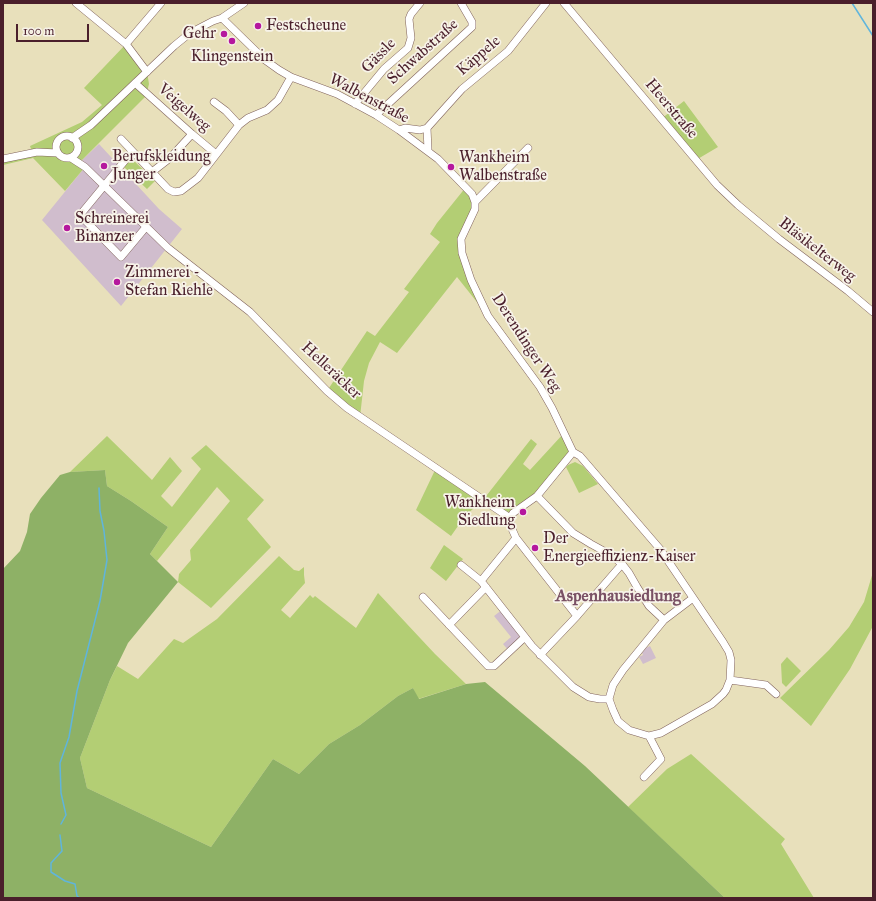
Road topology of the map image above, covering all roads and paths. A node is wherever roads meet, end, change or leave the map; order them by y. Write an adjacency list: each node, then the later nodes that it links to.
1 (76, 3): 9 (street)
2 (161, 3): 9 (street)
3 (244, 3): 8 (street)
4 (420, 3): 14 (street, Gässle)
5 (461, 3): 15 (street, Schwabstraße)
6 (546, 3): 18 (street, Käppele)
7 (564, 3): 38 (street, Heerstraße)
8 (222, 18): 10 (street); 11 (street, Walbenstraße)
9 (126, 44): 10 (street)
10 (147, 72): 12 (street)
11 (290, 77): 14 (street, Walbenstraße); 17 (street)
12 (135, 84): 16 (street); 20 (street, Veigelweg)
13 (214, 102): 17 (street)
14 (355, 104): 15 (street, Walbenstraße)
15 (376, 115): 19 (street, Walbenstraße)
16 (91, 125): 21 (street); 24 (street)
17 (239, 125): 31 (street)
18 (426, 128): 19 (street); 26 (street)
19 (399, 130): 26 (street, Walbenstraße)
20 (192, 134): 31 (street, Veigelweg); 35 (street)
21 (72, 138): 23 (street); 24 (street)
22 (121, 139): 29 (street)
23 (57, 144): 27 (street); 30 (street)
24 (78, 144): 28 (street)
25 (528, 148): 37 (street)
26 (428, 150): 37 (street, Walbenstraße)
27 (36, 152): 30 (street); 33 (street)
28 (77, 152): 32 (street); 34 (street, Helleräcker)
29 (132, 152): 35 (street); 36 (street)
30 (58, 153): 32 (street)
31 (216, 154): 35 (street)
32 (71, 158): 34 (street, Helleräcker)
33 (3, 159)
34 (85, 166): 36 (street, Helleräcker)
35 (152, 172)
36 (105, 185): 39 (street, Helleräcker); 39 (street)
37 (475, 202): 41 (street, Derendinger Weg)
38 (763, 226): 40 (street, Bläsikelterweg)
39 (146, 227): 43 (street, Helleräcker)
40 (873, 312)
41 (573, 452): 42 (street); 50 (street)
42 (537, 496): 43 (street); 45 (street)
43 (510, 518): 44 (street)
44 (516, 538): 47 (street); 51 (street)
45 (622, 564): 51 (street); 52 (street)
46 (461, 565): 47 (street)
47 (481, 581): 48 (street)
48 (486, 587): 53 (street); 54 (street)
49 (423, 597): 53 (street)
50 (693, 598): 52 (street); 56 (street)
51 (577, 616): 55 (street)
52 (664, 620): 58 (street)
53 (449, 625): 54 (street)
54 (525, 637): 55 (street)
55 (540, 654): 58 (street)
56 (730, 680): 57 (street); 59 (street)
57 (776, 694)
58 (609, 699): 59 (street)
59 (649, 736): 60 (street)
60 (644, 777)

